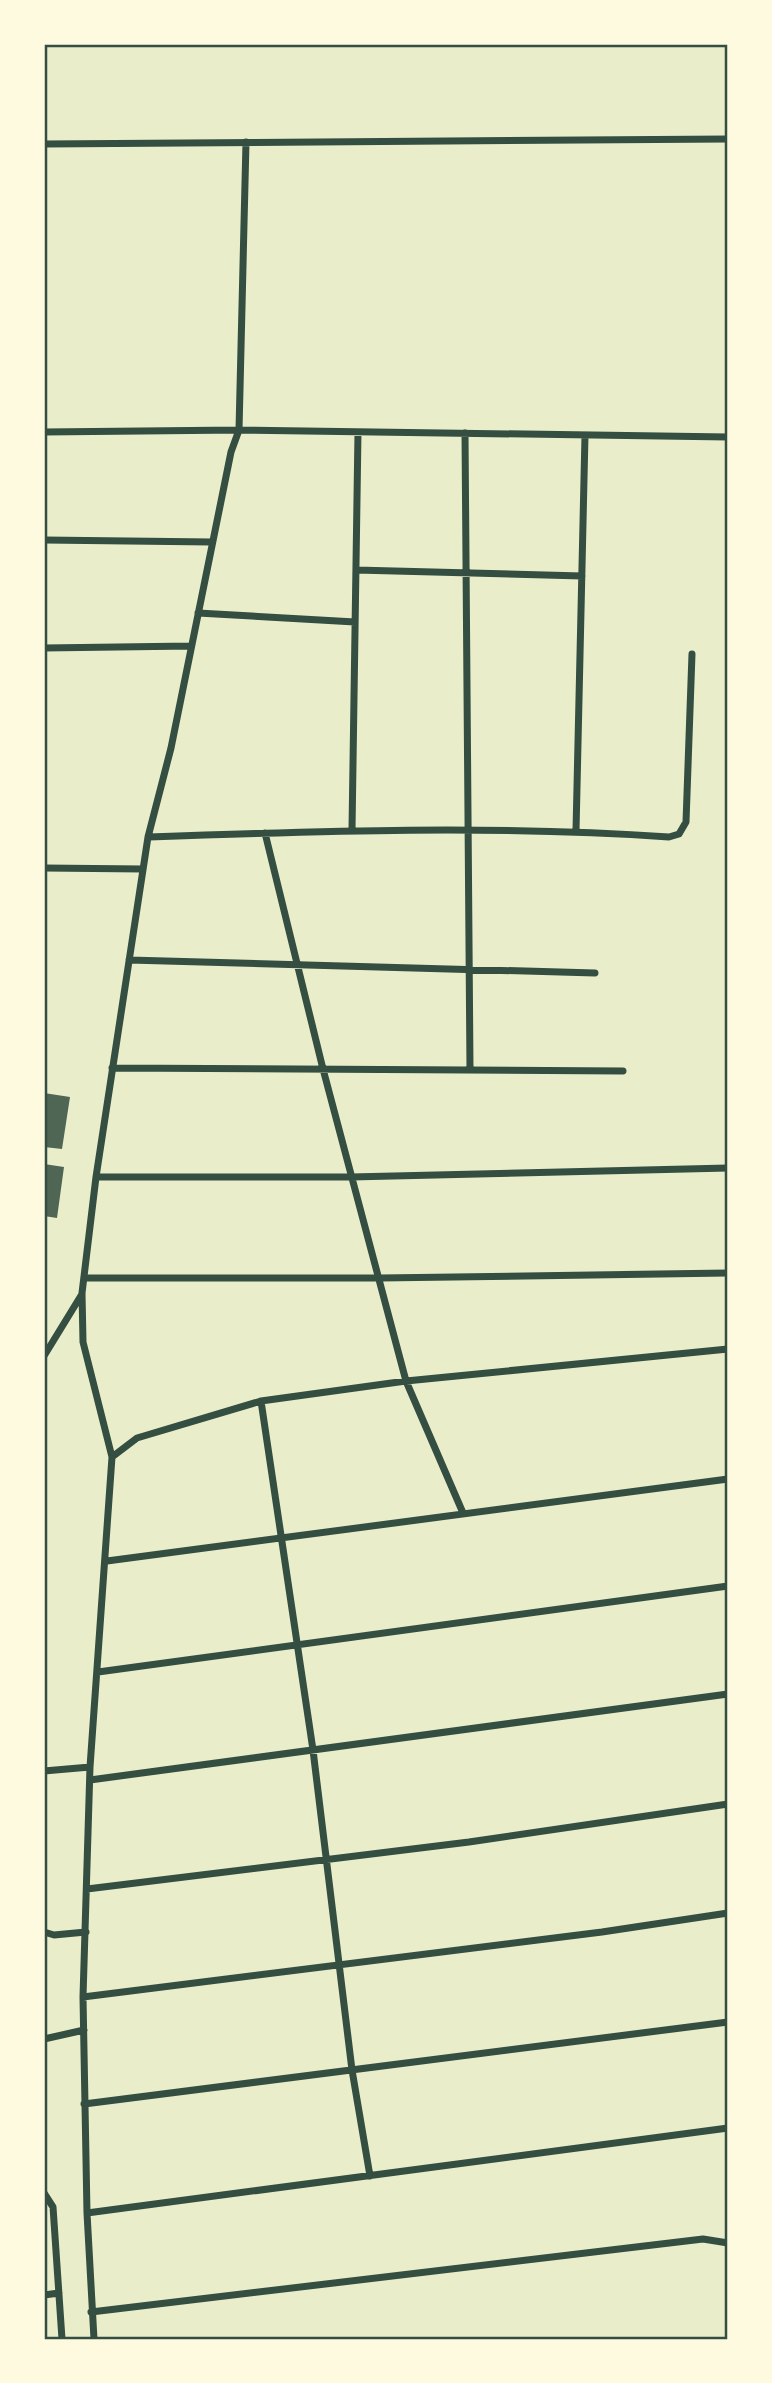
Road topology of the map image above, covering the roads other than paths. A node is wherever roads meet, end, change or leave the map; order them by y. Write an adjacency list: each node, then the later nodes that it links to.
1 (728, 139): 2 (street)
2 (246, 142): 3 (street); 4 (street)
3 (44, 145)
4 (239, 430): 5 (street); 6 (street); 11 (street)
5 (44, 432)
6 (358, 432): 7 (street); 12 (street)
7 (465, 433): 8 (street); 13 (street)
8 (585, 435): 9 (street); 14 (street)
9 (728, 437)
10 (44, 540): 11 (street)
11 (212, 542): 15 (street)
12 (356, 570): 13 (street); 16 (street)
13 (465, 573): 14 (street); 21 (street)
14 (582, 576): 22 (street)
15 (198, 612): 16 (street); 17 (street)
16 (355, 622): 20 (street)
17 (191, 646): 18 (street); 24 (street)
18 (44, 648)
19 (692, 654): 22 (street)
20 (352, 830): 21 (street); 23 (street)
21 (467, 830): 22 (street); 29 (street)
22 (576, 831)
23 (265, 833): 24 (street); 28 (street)
24 (148, 837): 26 (street)
25 (44, 868): 26 (street)
26 (143, 869): 27 (street)
27 (129, 960): 28 (street); 31 (street)
28 (299, 965): 29 (street); 32 (street)
29 (470, 970): 30 (street); 33 (street)
30 (594, 973)
31 (112, 1068): 32 (street); 36 (street)
32 (323, 1069): 33 (street); 37 (street)
33 (470, 1070): 34 (street)
34 (623, 1072)
35 (728, 1168): 37 (street)
36 (96, 1177): 37 (street); 39 (street)
37 (351, 1177): 40 (street)
38 (728, 1273): 40 (street)
39 (85, 1278): 40 (street); 41 (street)
40 (380, 1278): 44 (street)
41 (82, 1293): 43 (street); 46 (street)
42 (728, 1349): 44 (street)
43 (44, 1356)
44 (406, 1381): 45 (street); 48 (street)
45 (261, 1401): 46 (street); 49 (street)
46 (113, 1457): 50 (street)
47 (728, 1479): 48 (street)
48 (463, 1513): 49 (street)
49 (280, 1538): 50 (street); 52 (street)
50 (107, 1561): 53 (street)
51 (728, 1586): 52 (street)
52 (295, 1645): 53 (street); 55 (street)
53 (98, 1672): 56 (street)
54 (728, 1694): 55 (street)
55 (313, 1750): 58 (street); 60 (street)
56 (90, 1767): 57 (street); 58 (street)
57 (44, 1771)
58 (90, 1780): 61 (street)
59 (728, 1804): 60 (street)
60 (327, 1860): 61 (street); 65 (street)
61 (87, 1889): 64 (street)
62 (728, 1913): 65 (street)
63 (44, 1932): 64 (street)
64 (86, 1932): 66 (street)
65 (340, 1965): 66 (street); 70 (street)
66 (83, 1997): 68 (street)
67 (728, 2022): 70 (street)
68 (84, 2030): 69 (street); 71 (street)
69 (44, 2039)
70 (352, 2070): 71 (street); 73 (street)
71 (84, 2104): 75 (street)
72 (728, 2128): 73 (street)
73 (370, 2176): 75 (street)
74 (44, 2193): 77 (street)
75 (87, 2213): 79 (street)
76 (728, 2244): 79 (street)
77 (59, 2293): 78 (street); 80 (street)
78 (44, 2295)
79 (91, 2312): 81 (street)
80 (62, 2339)
81 (94, 2339)

